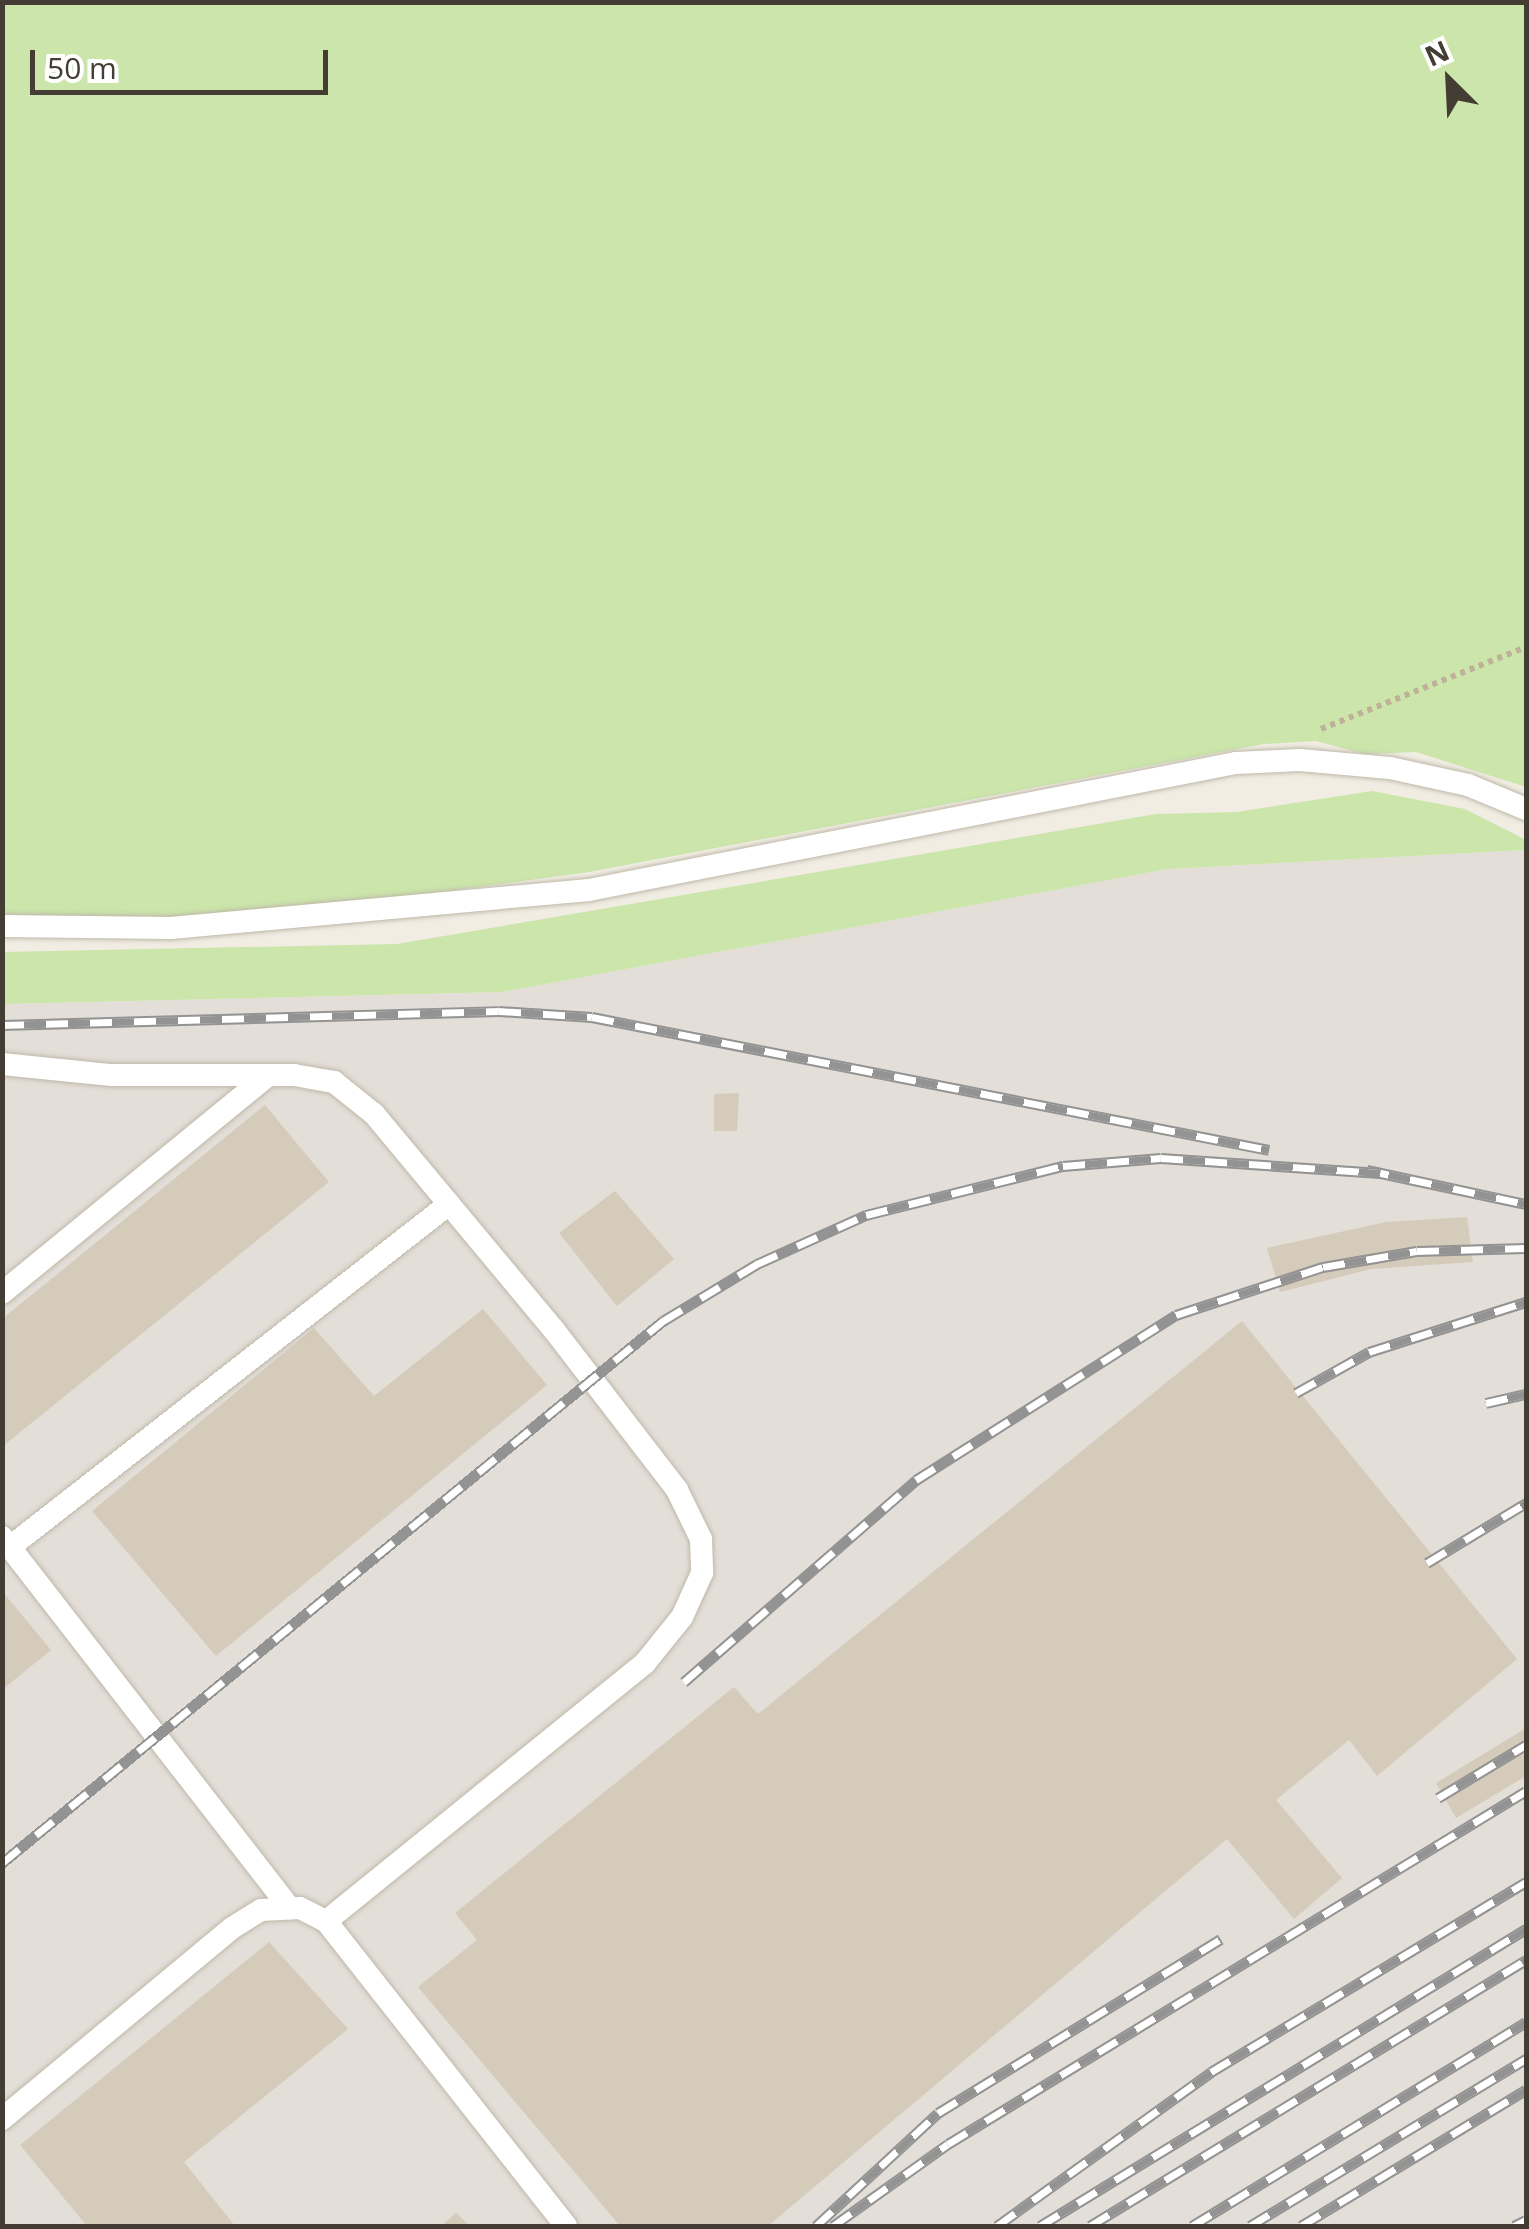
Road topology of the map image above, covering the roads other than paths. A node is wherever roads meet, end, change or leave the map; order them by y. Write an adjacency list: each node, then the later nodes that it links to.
1 (1526, 808): 2 (lane)
2 (2, 926)
3 (2, 1064): 4 (lane)
4 (268, 1076): 5 (lane); 6 (lane)
5 (449, 1204): 7 (lane); 9 (lane)
6 (2, 1293)
7 (6, 1542): 8 (lane)
8 (290, 1908): 9 (lane); 10 (lane)
9 (326, 1921): 11 (lane)
10 (2, 2119)
11 (566, 2226)

